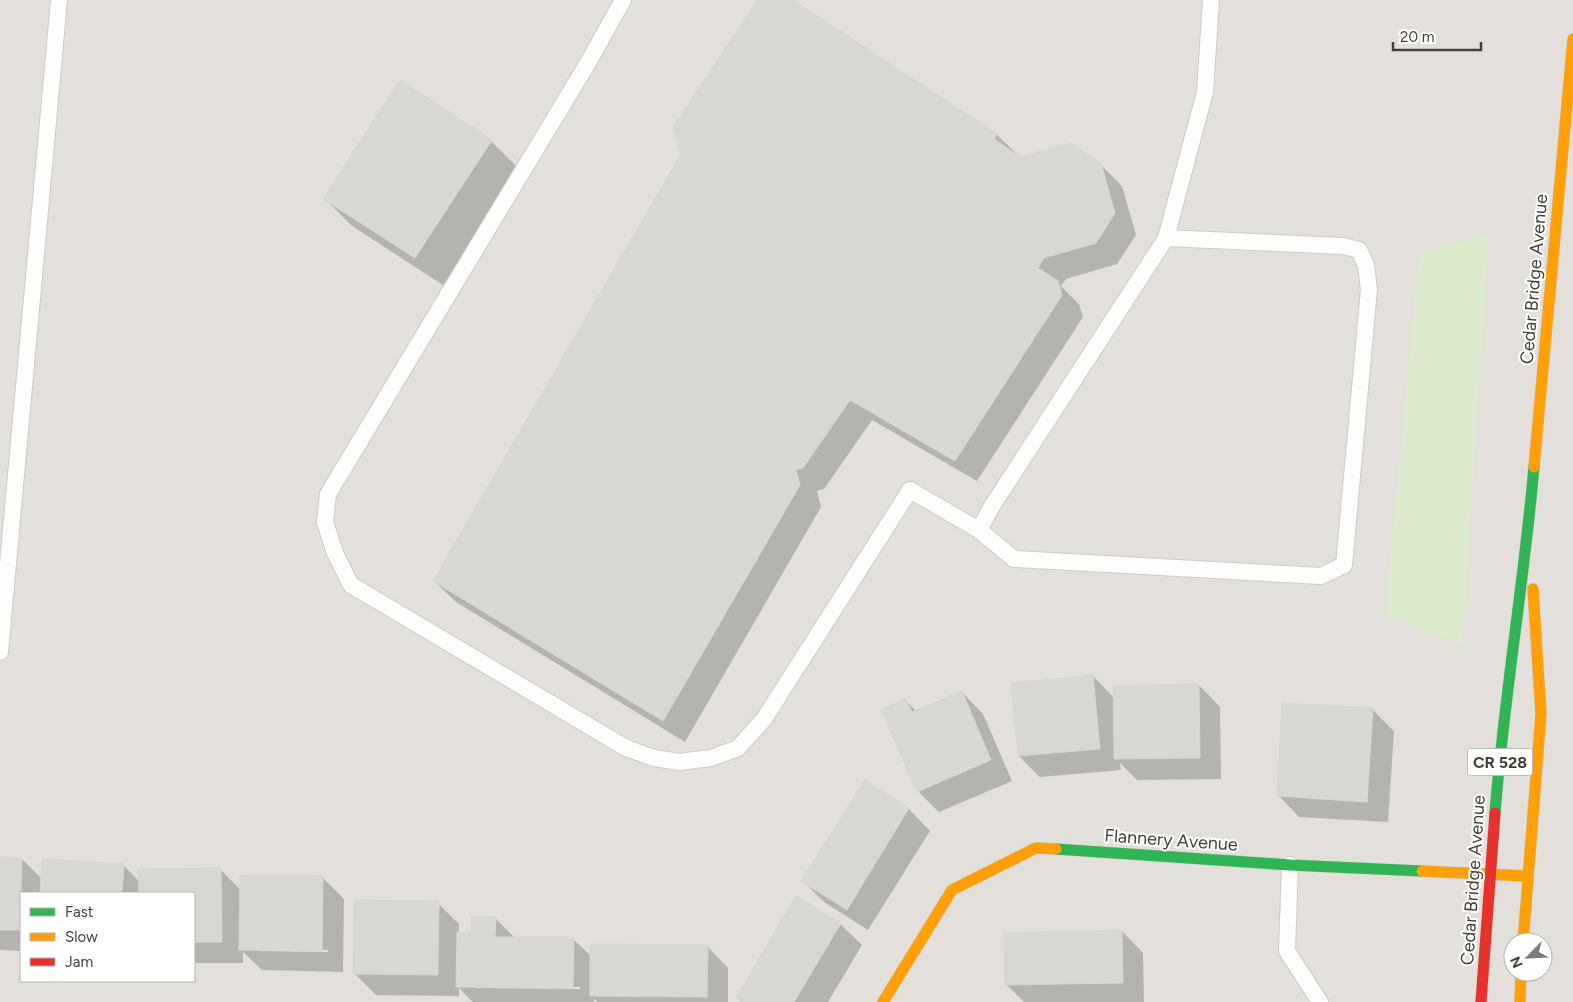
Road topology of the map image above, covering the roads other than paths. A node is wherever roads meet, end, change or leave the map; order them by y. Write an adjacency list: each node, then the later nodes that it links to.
1 (59, 0): 8 (lane)
2 (623, 0): 7 (lane)
3 (1212, 0): 5 (lane)
4 (1573, 39): 6 (main road, Cedar Bridge Avenue / CR 528)
5 (1166, 238): 7 (lane); 7 (lane)
6 (1529, 522): 10 (main road, Cedar Bridge Avenue / CR 528); 11 (main road, Cedar Bridge Avenue / CR 528)
7 (979, 530)
8 (0, 652)
9 (1290, 865): 10 (main road, Flannery Avenue); 14 (main road, Flannery Avenue); 15 (lane)
10 (1491, 874): 11 (main road, Flannery Avenue); 16 (main road, Cedar Bridge Avenue / CR 528)
11 (1528, 876): 12 (main road, Cedar Bridge Avenue / CR 528)
12 (1524, 932)
13 (1521, 982): 17 (main road)
14 (883, 1002)
15 (1320, 1002)
16 (1481, 1002)
17 (1520, 1002)

